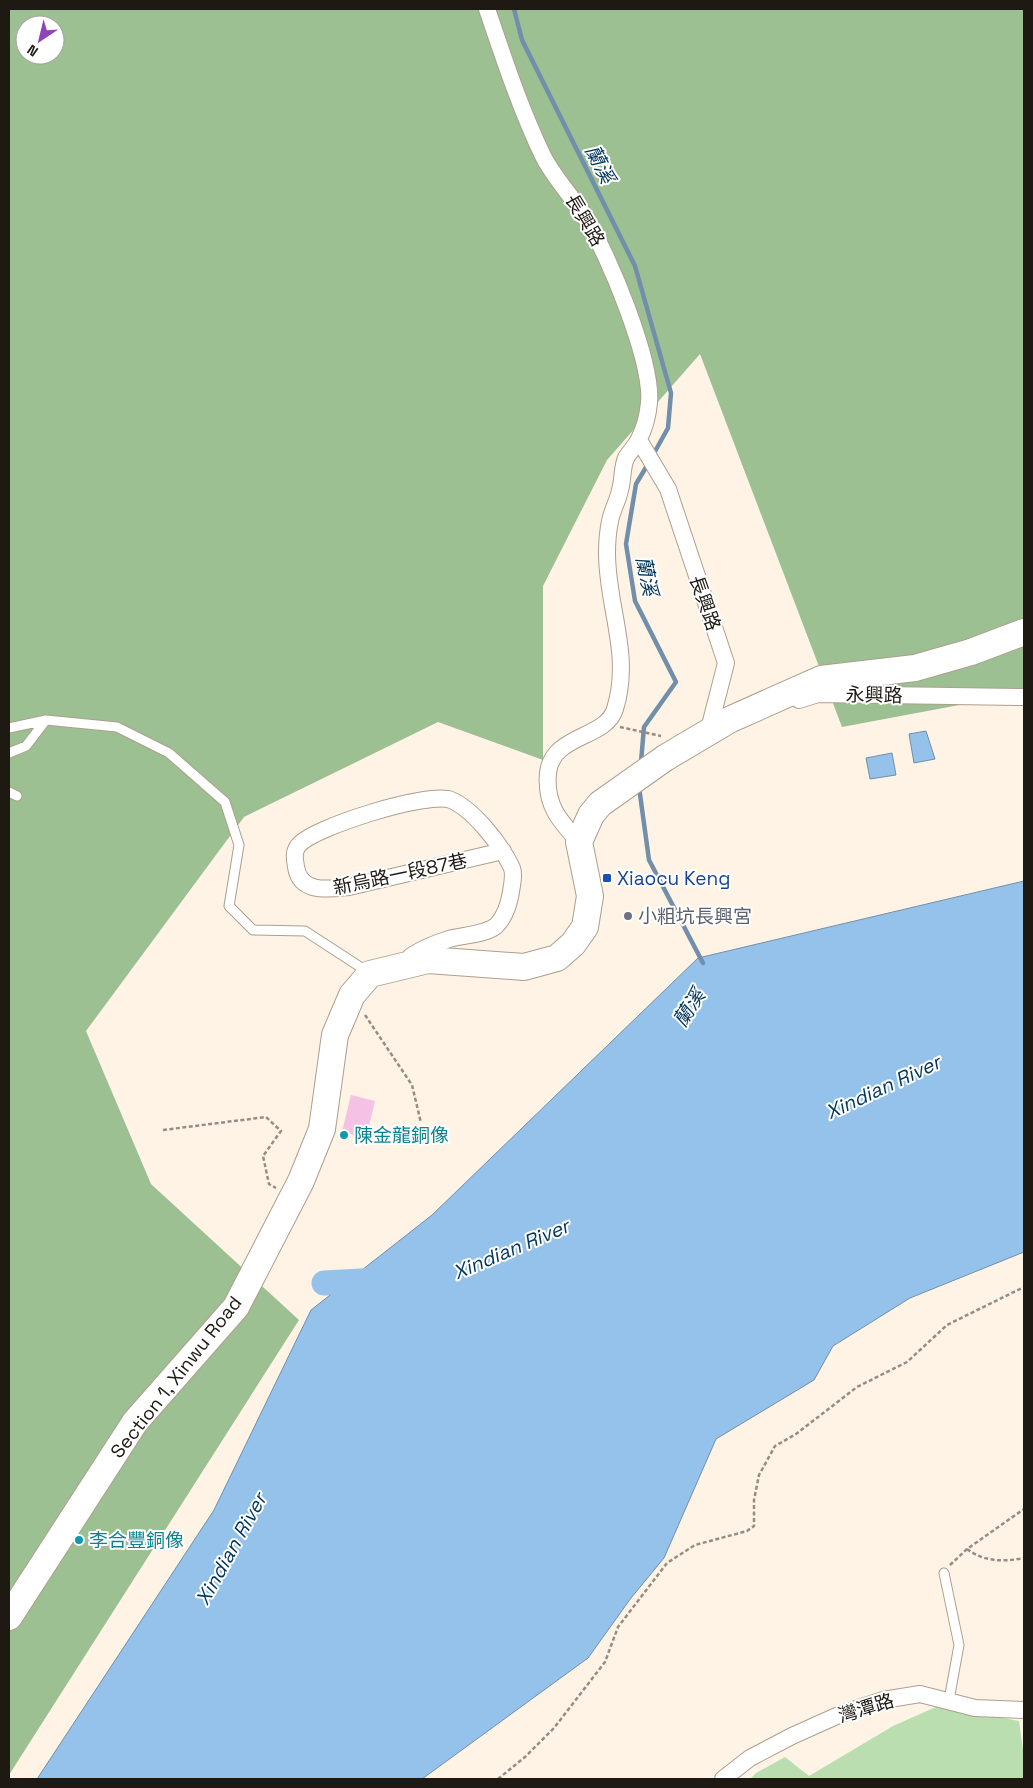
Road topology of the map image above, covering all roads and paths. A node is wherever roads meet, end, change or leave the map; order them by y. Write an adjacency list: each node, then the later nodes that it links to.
1 (487, 9): 2 (street, 長興路)
2 (642, 444): 7 (street, 長興路); 11 (street, 長興路)
3 (1024, 632): 7 (main road)
4 (1024, 697): 7 (street, 永興路)
5 (46, 720): 8 (lane); 10 (lane); 14 (lane)
6 (613, 725): 9 (path)
7 (718, 726): 9 (main road)
8 (9, 728)
9 (665, 748): 11 (main road)
10 (9, 753)
11 (579, 842): 13 (main road)
12 (503, 851): 12 (street, 新烏路一段87巷); 13 (street, 新烏路一段87巷)
13 (397, 966): 14 (main road)
14 (370, 974): 15 (main road, Section 1, Xinwu Road)
15 (352, 995): 16 (path); 18 (main road, Section 1, Xinwu Road)
16 (421, 1123)
17 (163, 1130): 18 (path)
18 (292, 1198): 24 (main road, Section 1, Xinwu Road)
19 (1024, 1287): 27 (path)
20 (1024, 1509): 21 (path)
21 (967, 1548): 22 (path); 23 (path)
22 (1024, 1558)
23 (944, 1573): 25 (lane)
24 (9, 1617)
25 (950, 1700): 26 (street, 灣潭路); 28 (street, 灣潭路)
26 (1024, 1710)
27 (498, 1779)
28 (723, 1779)

